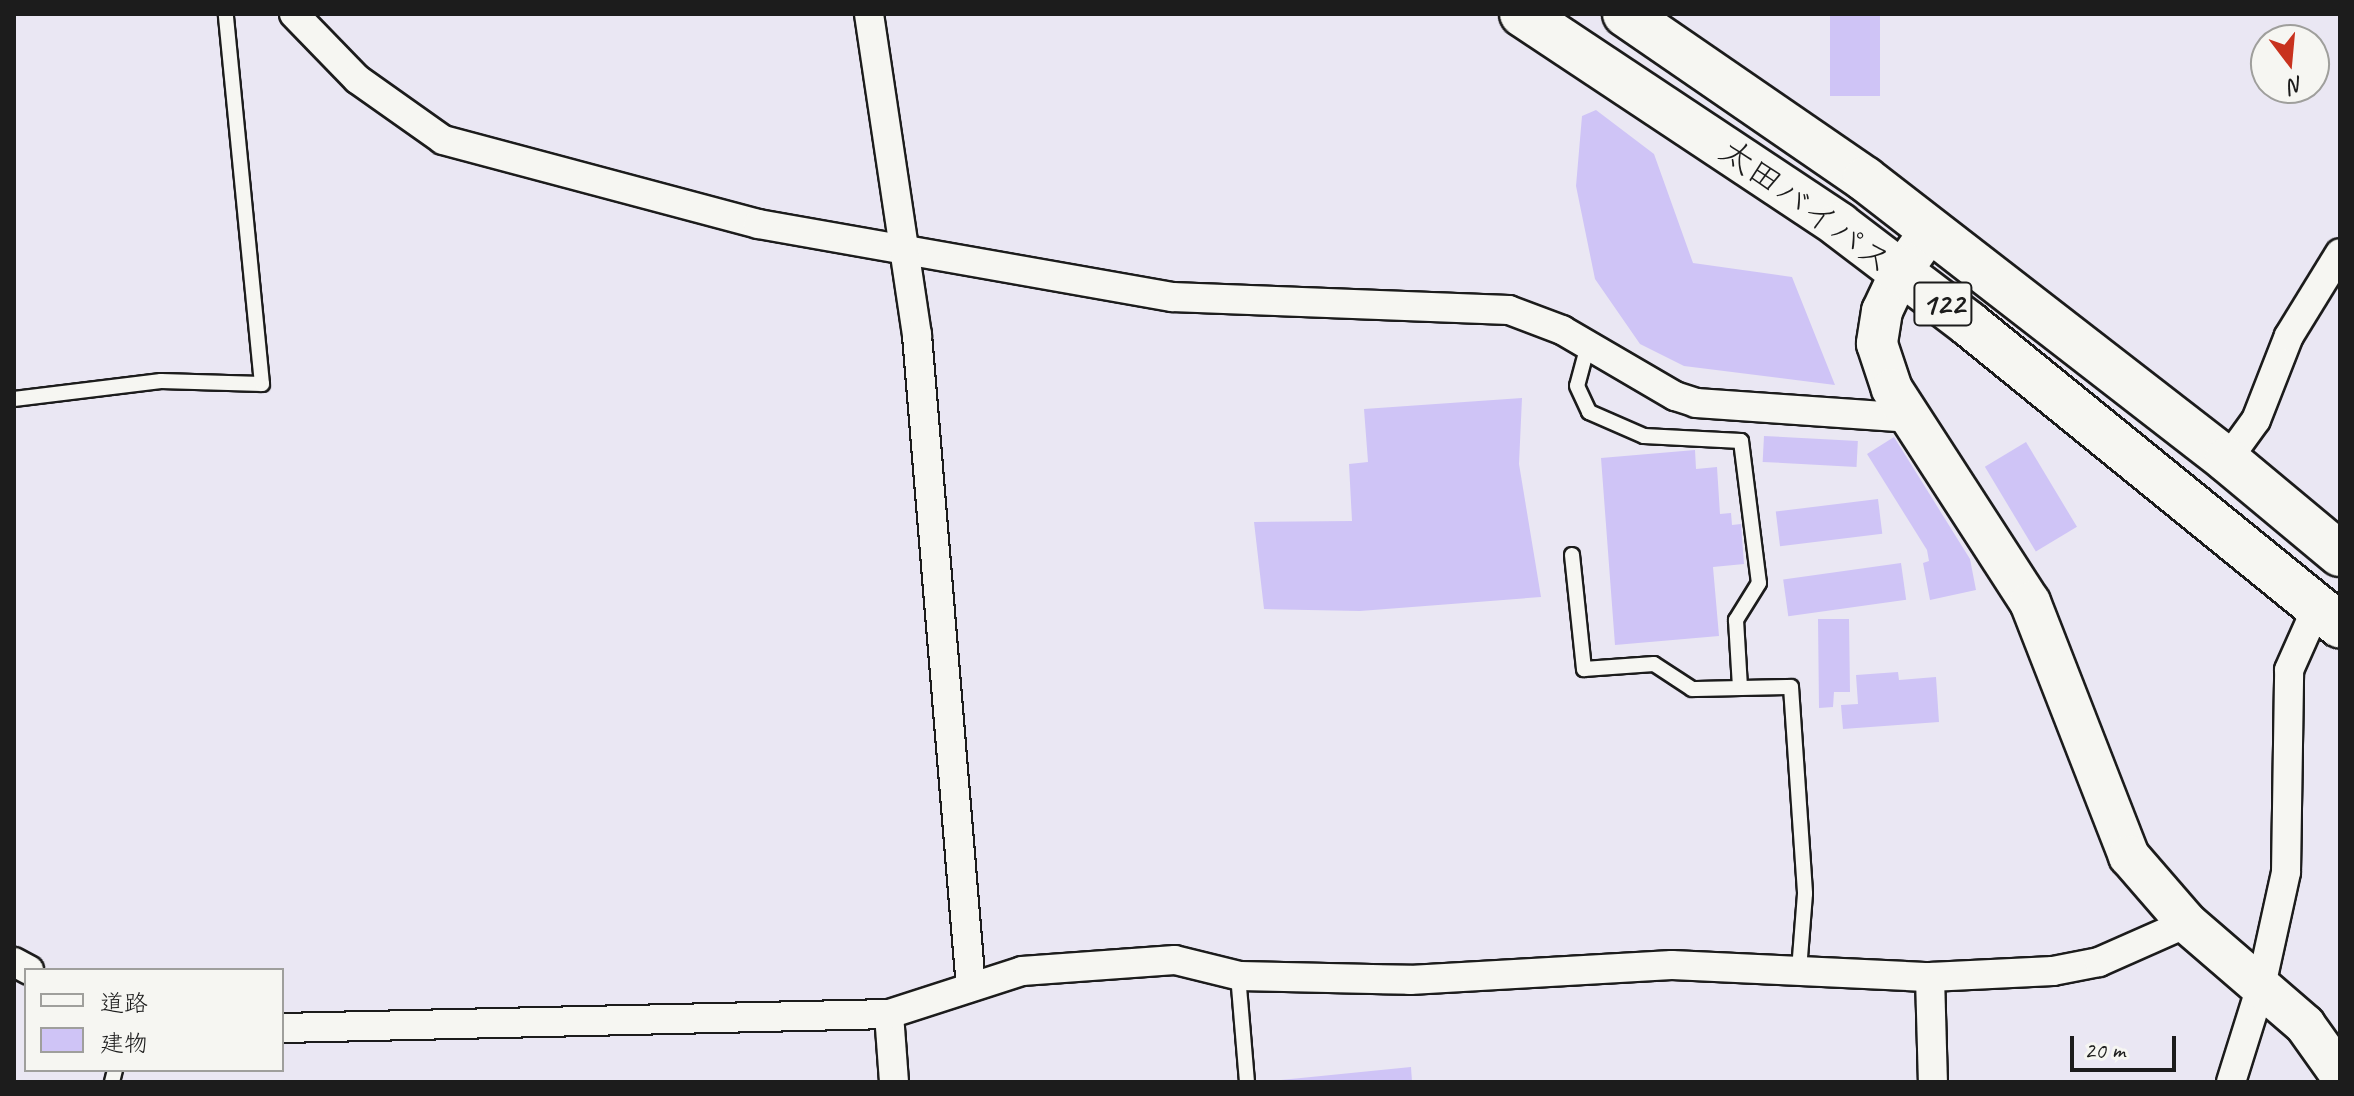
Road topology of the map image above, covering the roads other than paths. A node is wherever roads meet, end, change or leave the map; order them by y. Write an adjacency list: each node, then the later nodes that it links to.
1 (226, 14): 11 (lane)
2 (294, 14): 7 (street)
3 (869, 14): 7 (street)
4 (1522, 14): 9 (highway, 太田バイパス / 122)
5 (1625, 14): 6 (highway, 太田バイパス / 122)
6 (1930, 231): 9 (street); 13 (highway, 太田バイパス / 122)
7 (905, 253): 10 (street); 23 (street)
8 (2340, 253): 13 (street)
9 (1900, 273): 12 (street); 16 (highway, 太田バイパス / 122)
10 (1588, 345): 12 (street); 17 (lane)
11 (14, 399)
12 (1908, 418): 18 (street)
13 (2227, 460): 14 (highway, 太田バイパス / 122)
14 (2340, 554)
15 (1572, 555): 17 (lane)
16 (2328, 617): 22 (street)
17 (1740, 688): 19 (lane)
18 (2187, 923): 21 (street); 22 (street)
19 (1799, 971): 20 (street); 21 (street)
20 (1238, 975): 23 (street); 28 (lane)
21 (1930, 977): 29 (street)
22 (2261, 986): 26 (street); 30 (street)
23 (971, 987): 24 (street)
24 (889, 1014): 25 (street); 27 (street)
25 (284, 1028)
26 (2340, 1074)
27 (894, 1082)
28 (1247, 1082)
29 (1933, 1082)
30 (2231, 1082)

